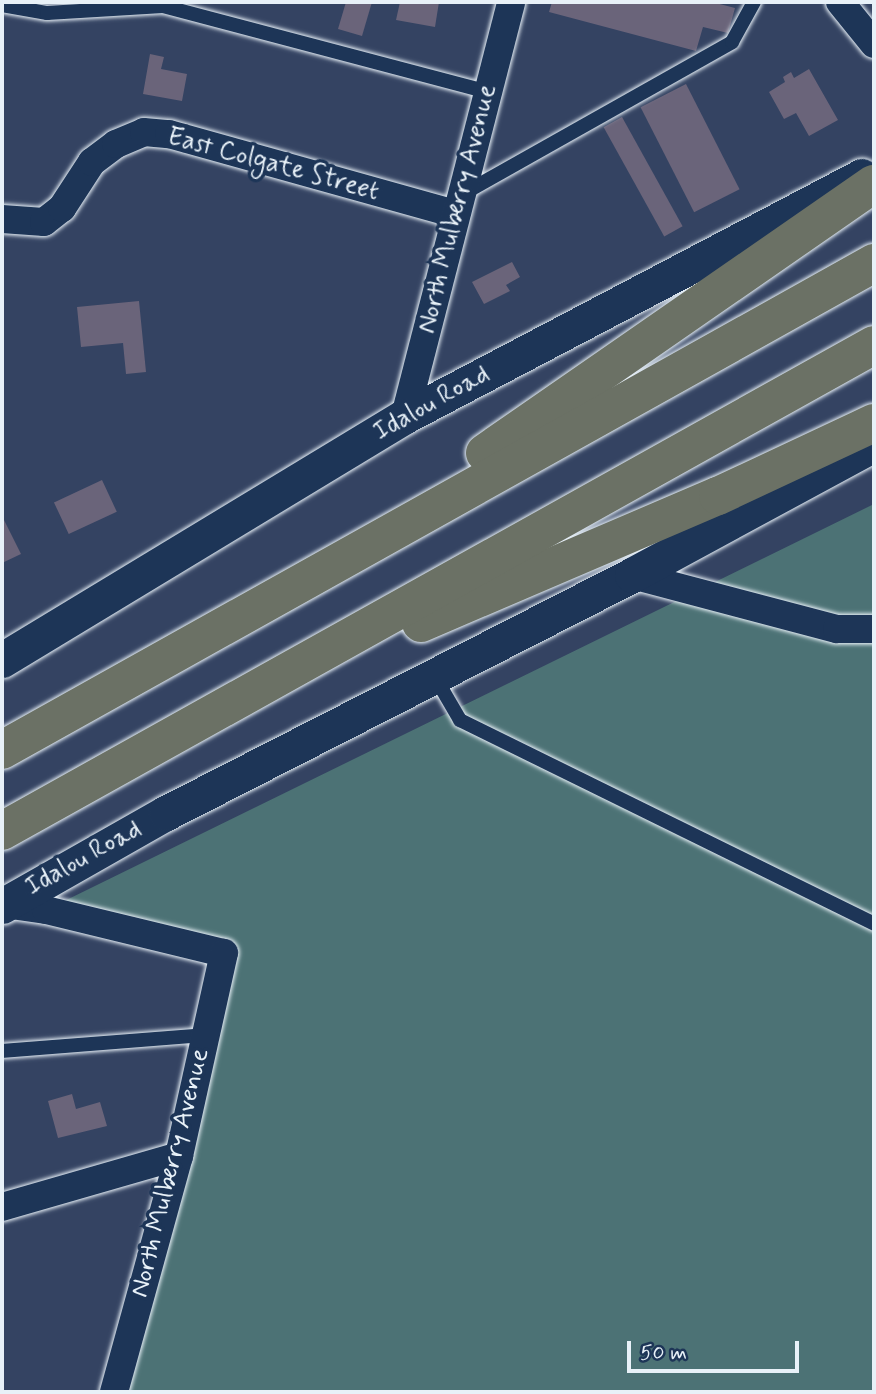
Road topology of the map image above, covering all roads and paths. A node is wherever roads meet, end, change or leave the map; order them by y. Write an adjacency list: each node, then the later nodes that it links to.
1 (511, 2): 6 (street, North Mulberry Avenue)
2 (754, 2): 9 (lane)
3 (840, 2): 5 (street)
4 (2, 5): 6 (lane)
5 (874, 44)
6 (488, 92): 9 (street, North Mulberry Avenue)
7 (874, 169): 13 (street, Idalou Road)
8 (874, 184): 20 (highway)
9 (458, 205): 10 (street, East Colgate Street); 13 (street, North Mulberry Avenue)
10 (2, 219)
11 (874, 263): 20 (highway)
12 (874, 345): 21 (highway)
13 (405, 416): 18 (street, Idalou Road)
14 (874, 423): 21 (highway)
15 (874, 444): 16 (street, Idalou Road)
16 (632, 575): 17 (street); 19 (street, Idalou Road)
17 (874, 629)
18 (2, 660)
19 (434, 676): 24 (street, Idalou Road); 25 (lane)
20 (122, 682): 22 (highway)
21 (223, 708): 23 (highway)
22 (2, 750)
23 (2, 831)
24 (3, 905): 26 (street, North Mulberry Avenue)
25 (874, 923)
26 (206, 1034): 27 (lane); 28 (street, North Mulberry Avenue)
27 (2, 1051)
28 (179, 1156): 29 (street); 30 (street, North Mulberry Avenue)
29 (2, 1207)
30 (114, 1392)

